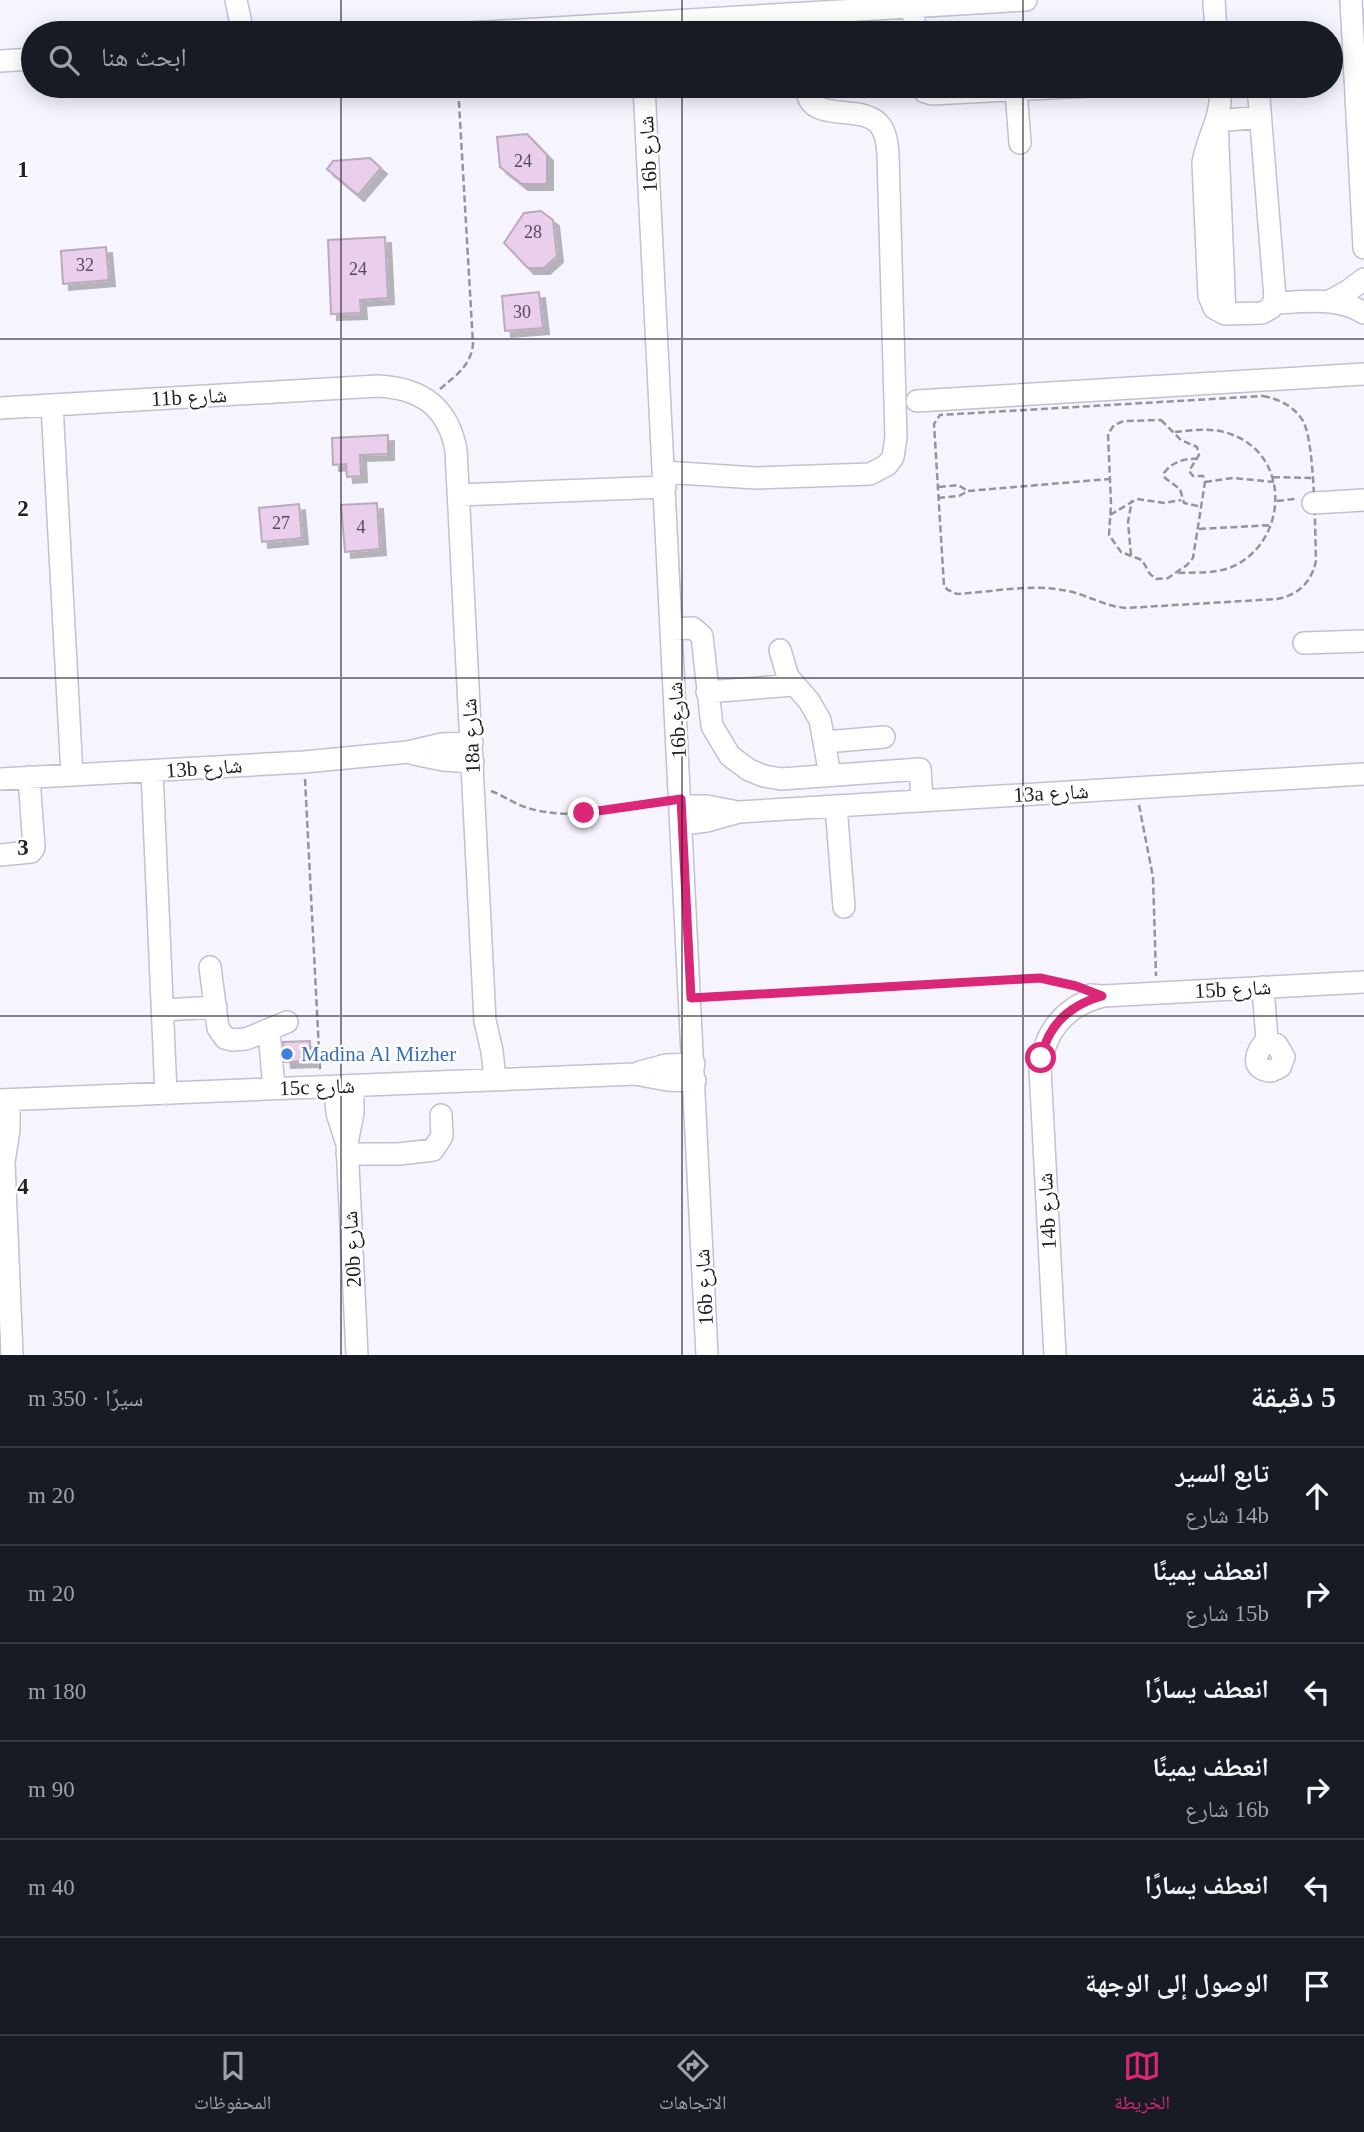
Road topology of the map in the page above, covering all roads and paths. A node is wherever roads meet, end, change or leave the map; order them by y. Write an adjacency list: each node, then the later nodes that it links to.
1 (234, 0): 8 (street); 9 (street)
2 (1026, 0): 5 (street)
3 (1214, 0): 13 (street)
4 (1351, 0): 25 (street)
5 (1004, 1): 6 (street)
6 (913, 7): 7 (street); 12 (street)
7 (822, 12): 10 (street); 11 (street)
8 (230, 21)
9 (240, 21)
10 (720, 21)
11 (820, 21)
12 (914, 21)
13 (1215, 21)
14 (21, 60): 15 (street)
15 (0, 61)
16 (459, 98): 32 (path)
17 (645, 98): 40 (street, 16b شارع)
18 (810, 98): 40 (street)
19 (1017, 98): 24 (street)
20 (1221, 98): 23 (street)
21 (1259, 98): 22 (street)
22 (1261, 117): 23 (street); 29 (street)
23 (1217, 121): 29 (street)
24 (1020, 143)
25 (1363, 213): 26 (street)
26 (1364, 248)
27 (1364, 279): 28 (street)
28 (1330, 301): 29 (street); 30 (street)
29 (1274, 303)
30 (1364, 313)
31 (1364, 374): 33 (street)
32 (433, 396): 34 (street, 11b شارع); 46 (street, 18a شارع)
33 (917, 401)
34 (52, 405): 35 (street, 11b شارع); 70 (street)
35 (0, 408)
36 (1174, 433): 37 (path); 38 (path); 41 (path)
37 (1198, 459): 42 (path); 49 (path)
38 (1272, 477): 39 (path); 43 (path)
39 (1311, 478): 44 (path); 51 (path)
40 (664, 479): 46 (street); 58 (street, 16b شارع)
41 (1109, 479): 45 (path); 53 (path)
42 (1205, 482): 43 (path); 52 (path)
43 (1274, 482): 54 (path)
44 (937, 487): 45 (path); 47 (path)
45 (968, 491): 47 (path)
46 (458, 495): 66 (street, 18a شارع)
47 (938, 498): 51 (path)
48 (1132, 500): 49 (path); 53 (path); 56 (path)
49 (1181, 500): 52 (path)
50 (1364, 500): 51 (street)
51 (1313, 503)
52 (1202, 507): 55 (path)
53 (1111, 515): 56 (path)
54 (1272, 525): 55 (path); 57 (path)
55 (1199, 529): 57 (path)
56 (1131, 556): 57 (path)
57 (1176, 573)
58 (672, 629): 63 (street); 78 (street, 16b شارع)
59 (1364, 641): 60 (street)
60 (1304, 643)
61 (780, 650): 62 (street)
62 (794, 685): 63 (street); 65 (street)
63 (707, 692): 71 (street)
64 (884, 737): 65 (street)
65 (825, 742): 71 (street)
66 (472, 752): 67 (street, 13b شارع); 74 (street, 18a شارع)
67 (304, 762): 68 (street, 13b شارع); 93 (path)
68 (152, 771): 70 (street, 13b شارع); 88 (street)
69 (1364, 774): 75 (street, 13a شارع)
70 (72, 775): 72 (street, 13b شارع)
71 (830, 775): 76 (street)
72 (29, 777): 73 (street, 13b شارع); 79 (street)
73 (0, 779)
74 (474, 788): 78 (path); 92 (street, 18a شارع)
75 (1138, 788): 76 (street, 13a شارع); 84 (path)
76 (922, 801): 77 (street, 13a شارع)
77 (836, 806): 78 (street, 13a شارع); 80 (street)
78 (682, 809): 86 (street, 16b شارع)
79 (0, 855)
80 (844, 907)
81 (210, 967): 87 (street)
82 (1364, 982): 83 (street, 15b شارع)
83 (1263, 987): 84 (street, 15b شارع); 90 (street)
84 (1157, 993): 85 (street, 15b شارع)
85 (1102, 996): 86 (path); 89 (street, 15b شارع)
86 (691, 998): 91 (street, 16b شارع)
87 (216, 1007): 88 (street); 94 (street)
88 (163, 1010): 95 (street)
89 (1054, 1017): 103 (street, 14b شارع)
90 (1267, 1040)
91 (695, 1072): 92 (street, 15c شارع); 102 (street, 16b شارع)
92 (488, 1080): 93 (street, 15c شارع)
93 (336, 1086): 94 (street, 15c شارع); 98 (street, 20b شارع)
94 (274, 1089): 95 (street, 15c شارع)
95 (166, 1094): 96 (street, 15c شارع)
96 (5, 1100): 99 (street)
97 (441, 1115): 98 (street)
98 (347, 1149): 101 (street, 20b شارع)
99 (2, 1157): 100 (street)
100 (12, 1355)
101 (357, 1355)
102 (707, 1355)
103 (1055, 1355)

